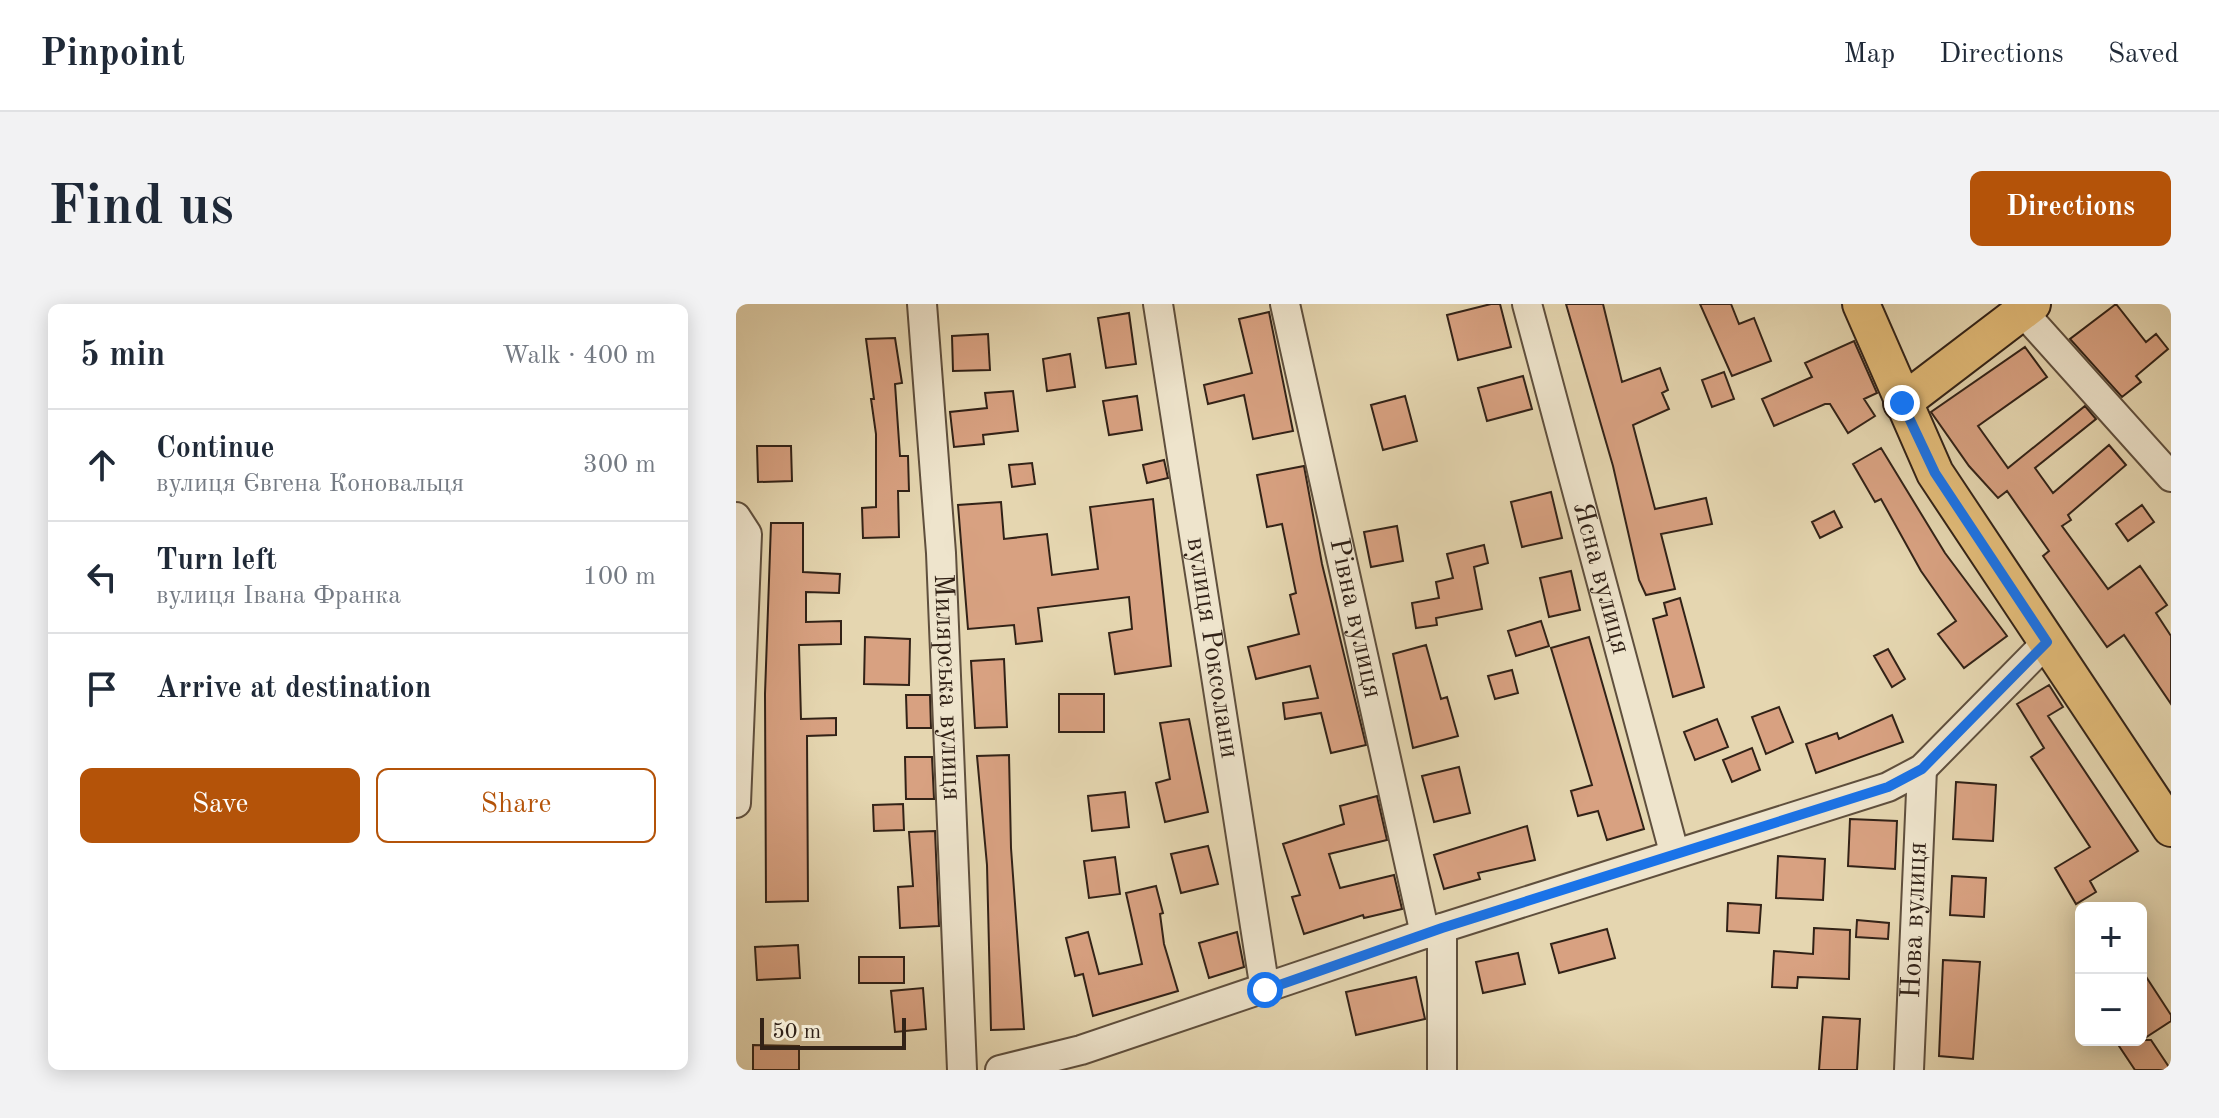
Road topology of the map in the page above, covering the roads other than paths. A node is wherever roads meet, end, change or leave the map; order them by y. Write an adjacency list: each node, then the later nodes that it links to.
1 (922, 304): 18 (street, Милярська вулиця)
2 (1158, 304): 16 (street, вулиця Роксолани)
3 (1285, 304): 15 (street, Рівна вулиця)
4 (1527, 304): 14 (street, Ясна вулиця)
5 (1861, 304): 7 (main road)
6 (2027, 308): 7 (main road); 8 (street)
7 (1902, 403): 10 (main road)
8 (2171, 477)
9 (736, 517): 12 (street)
10 (2047, 642): 11 (street); 13 (main road)
11 (1922, 769): 14 (street); 21 (street, Нова вулиця)
12 (736, 803)
13 (2171, 828)
14 (1674, 852): 15 (street)
15 (1433, 931): 16 (street); 20 (street, Рівна вулиця)
16 (1265, 990): 17 (street)
17 (1082, 1060): 19 (street)
18 (962, 1070)
19 (1000, 1070)
20 (1442, 1070)
21 (1909, 1070)

